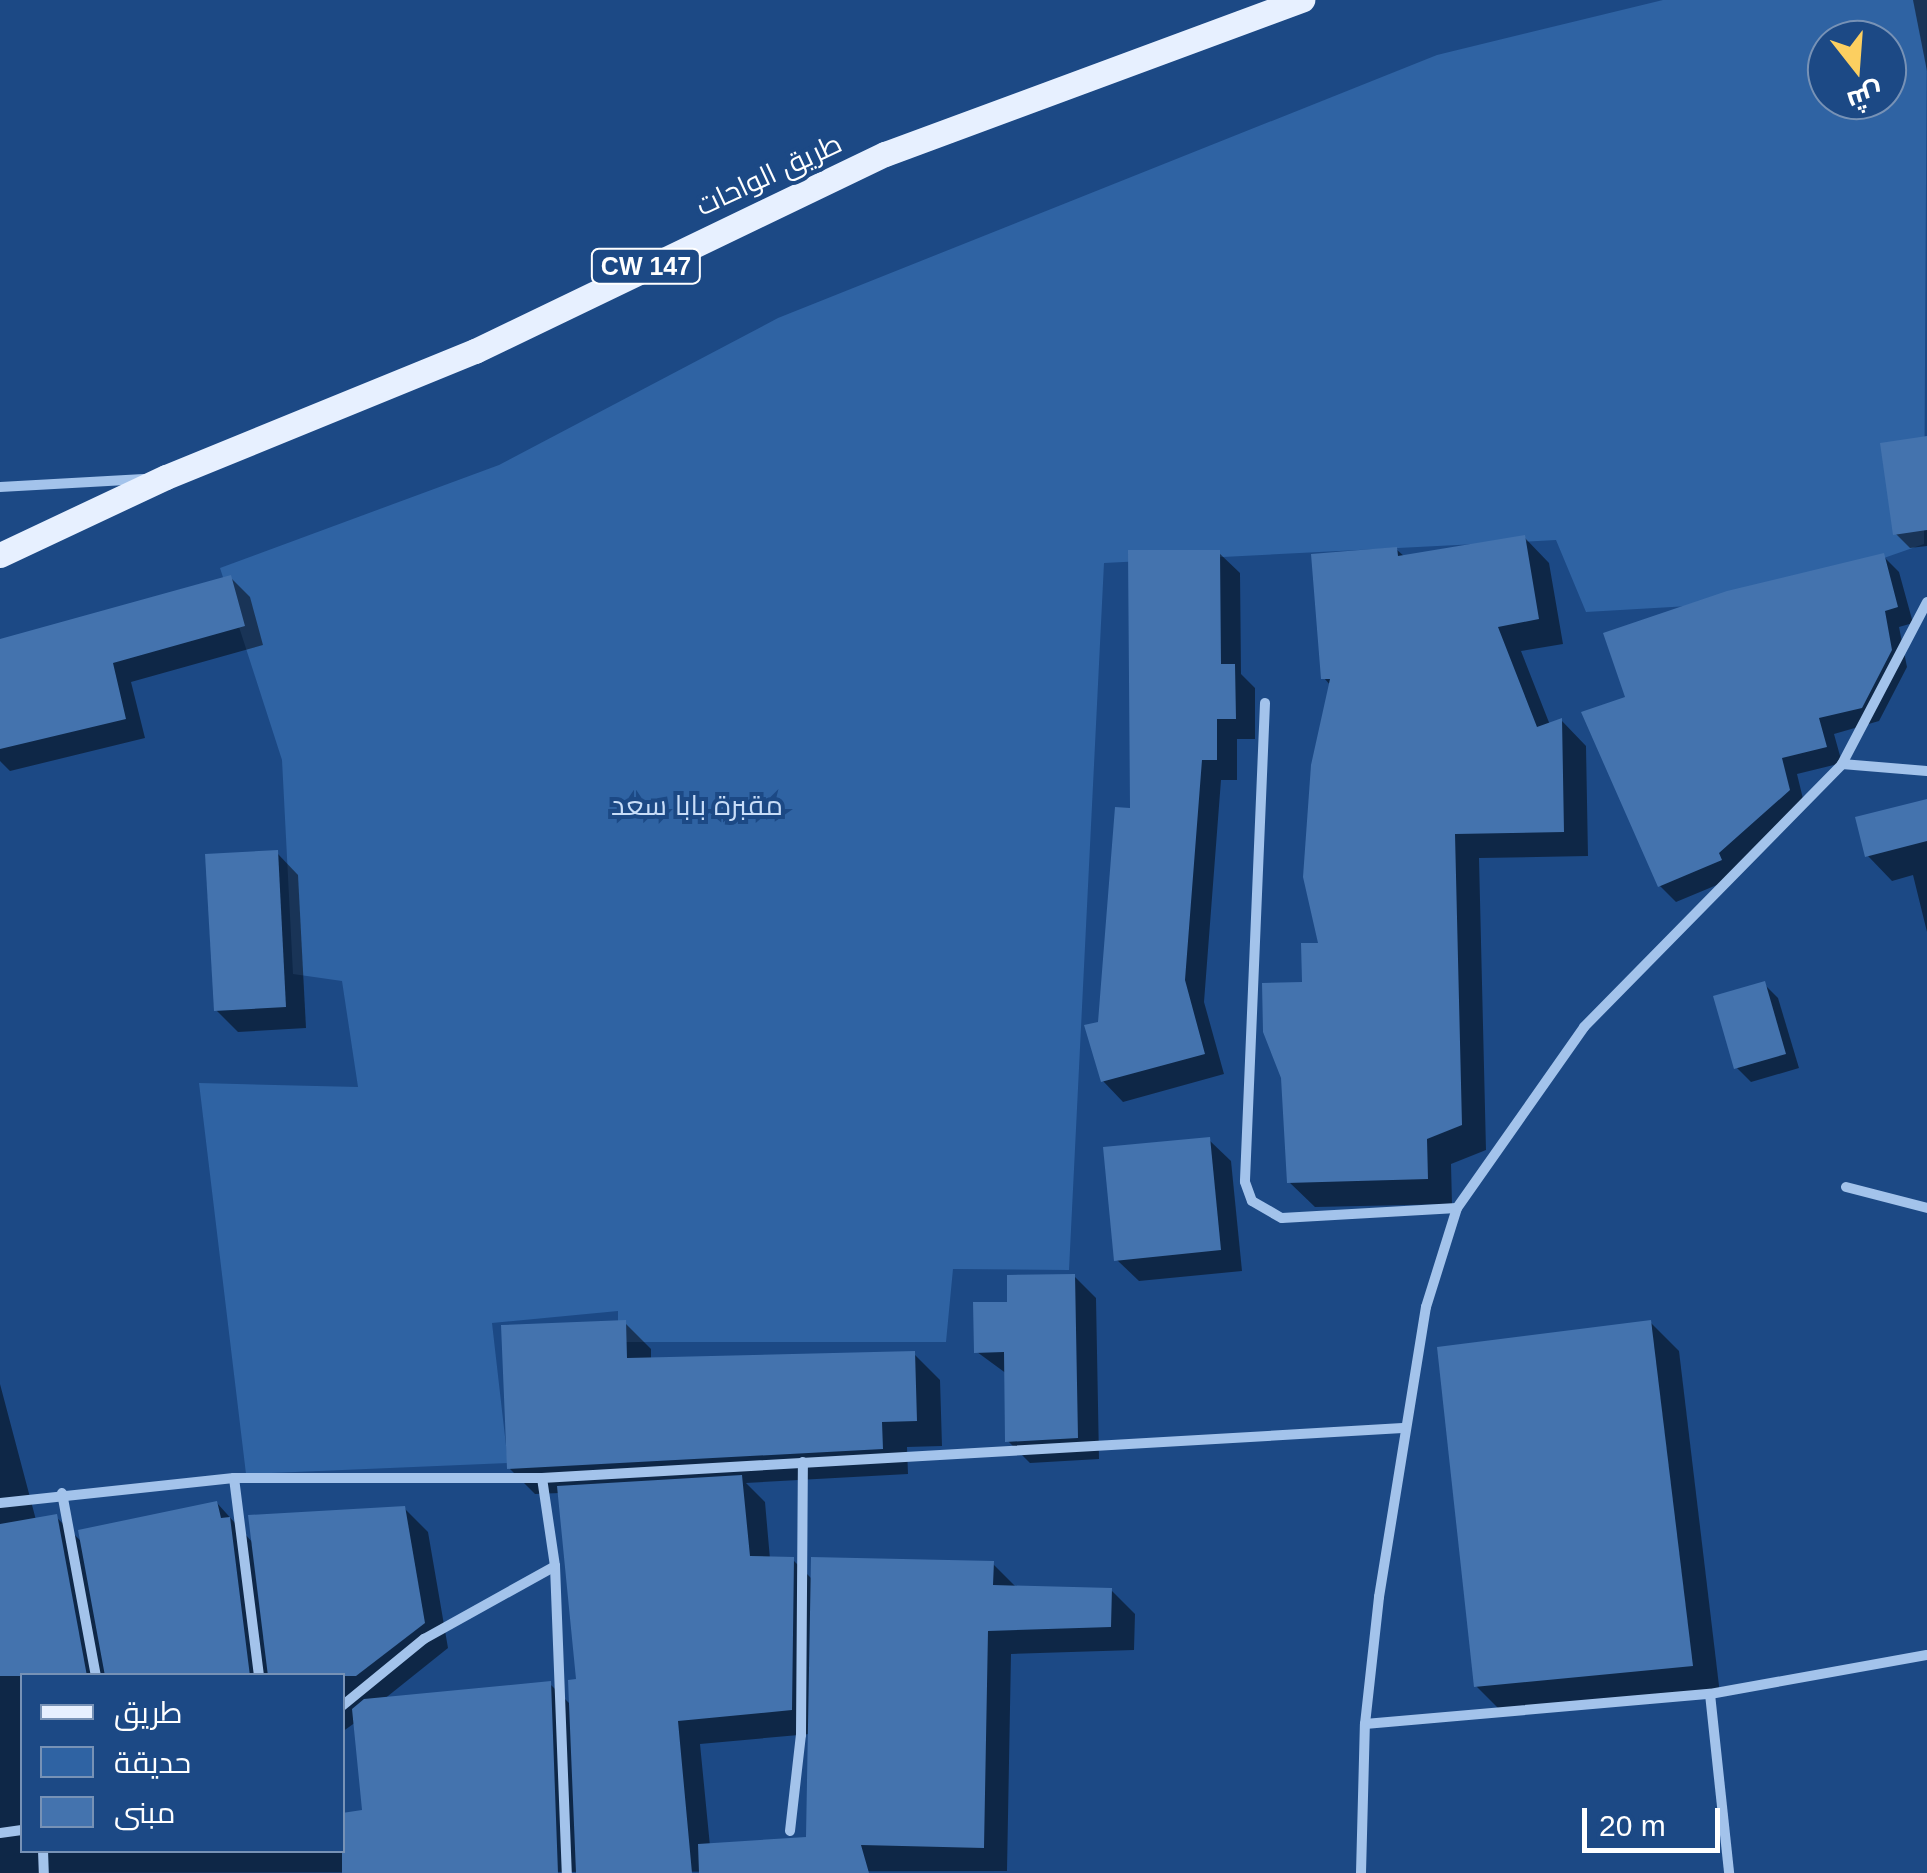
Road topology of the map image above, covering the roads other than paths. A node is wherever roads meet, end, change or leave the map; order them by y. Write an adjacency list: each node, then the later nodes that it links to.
1 (1302, 0): 2 (main road, طريق الواحات / CW 147)
2 (166, 477): 3 (street); 4 (main road, طريق الواحات / CW 147)
3 (0, 487)
4 (0, 555)
5 (1927, 602): 7 (street)
6 (1265, 704): 10 (street)
7 (1842, 764): 8 (street); 10 (street)
8 (1927, 771)
9 (1846, 1187): 11 (street)
10 (1457, 1208): 12 (street)
11 (1927, 1208)
12 (1403, 1428): 13 (street); 24 (street)
13 (803, 1462): 15 (street); 25 (street)
14 (234, 1478): 15 (street); 16 (street); 21 (street)
15 (542, 1478): 18 (street)
16 (62, 1494): 17 (street); 20 (street)
17 (0, 1502)
18 (556, 1566): 23 (street); 26 (street)
19 (1927, 1655): 22 (street)
20 (95, 1673)
21 (260, 1673)
22 (1710, 1694): 24 (street); 28 (street)
23 (345, 1704)
24 (1364, 1724): 27 (street)
25 (790, 1830)
26 (566, 1873)
27 (1361, 1873)
28 (1729, 1873)

